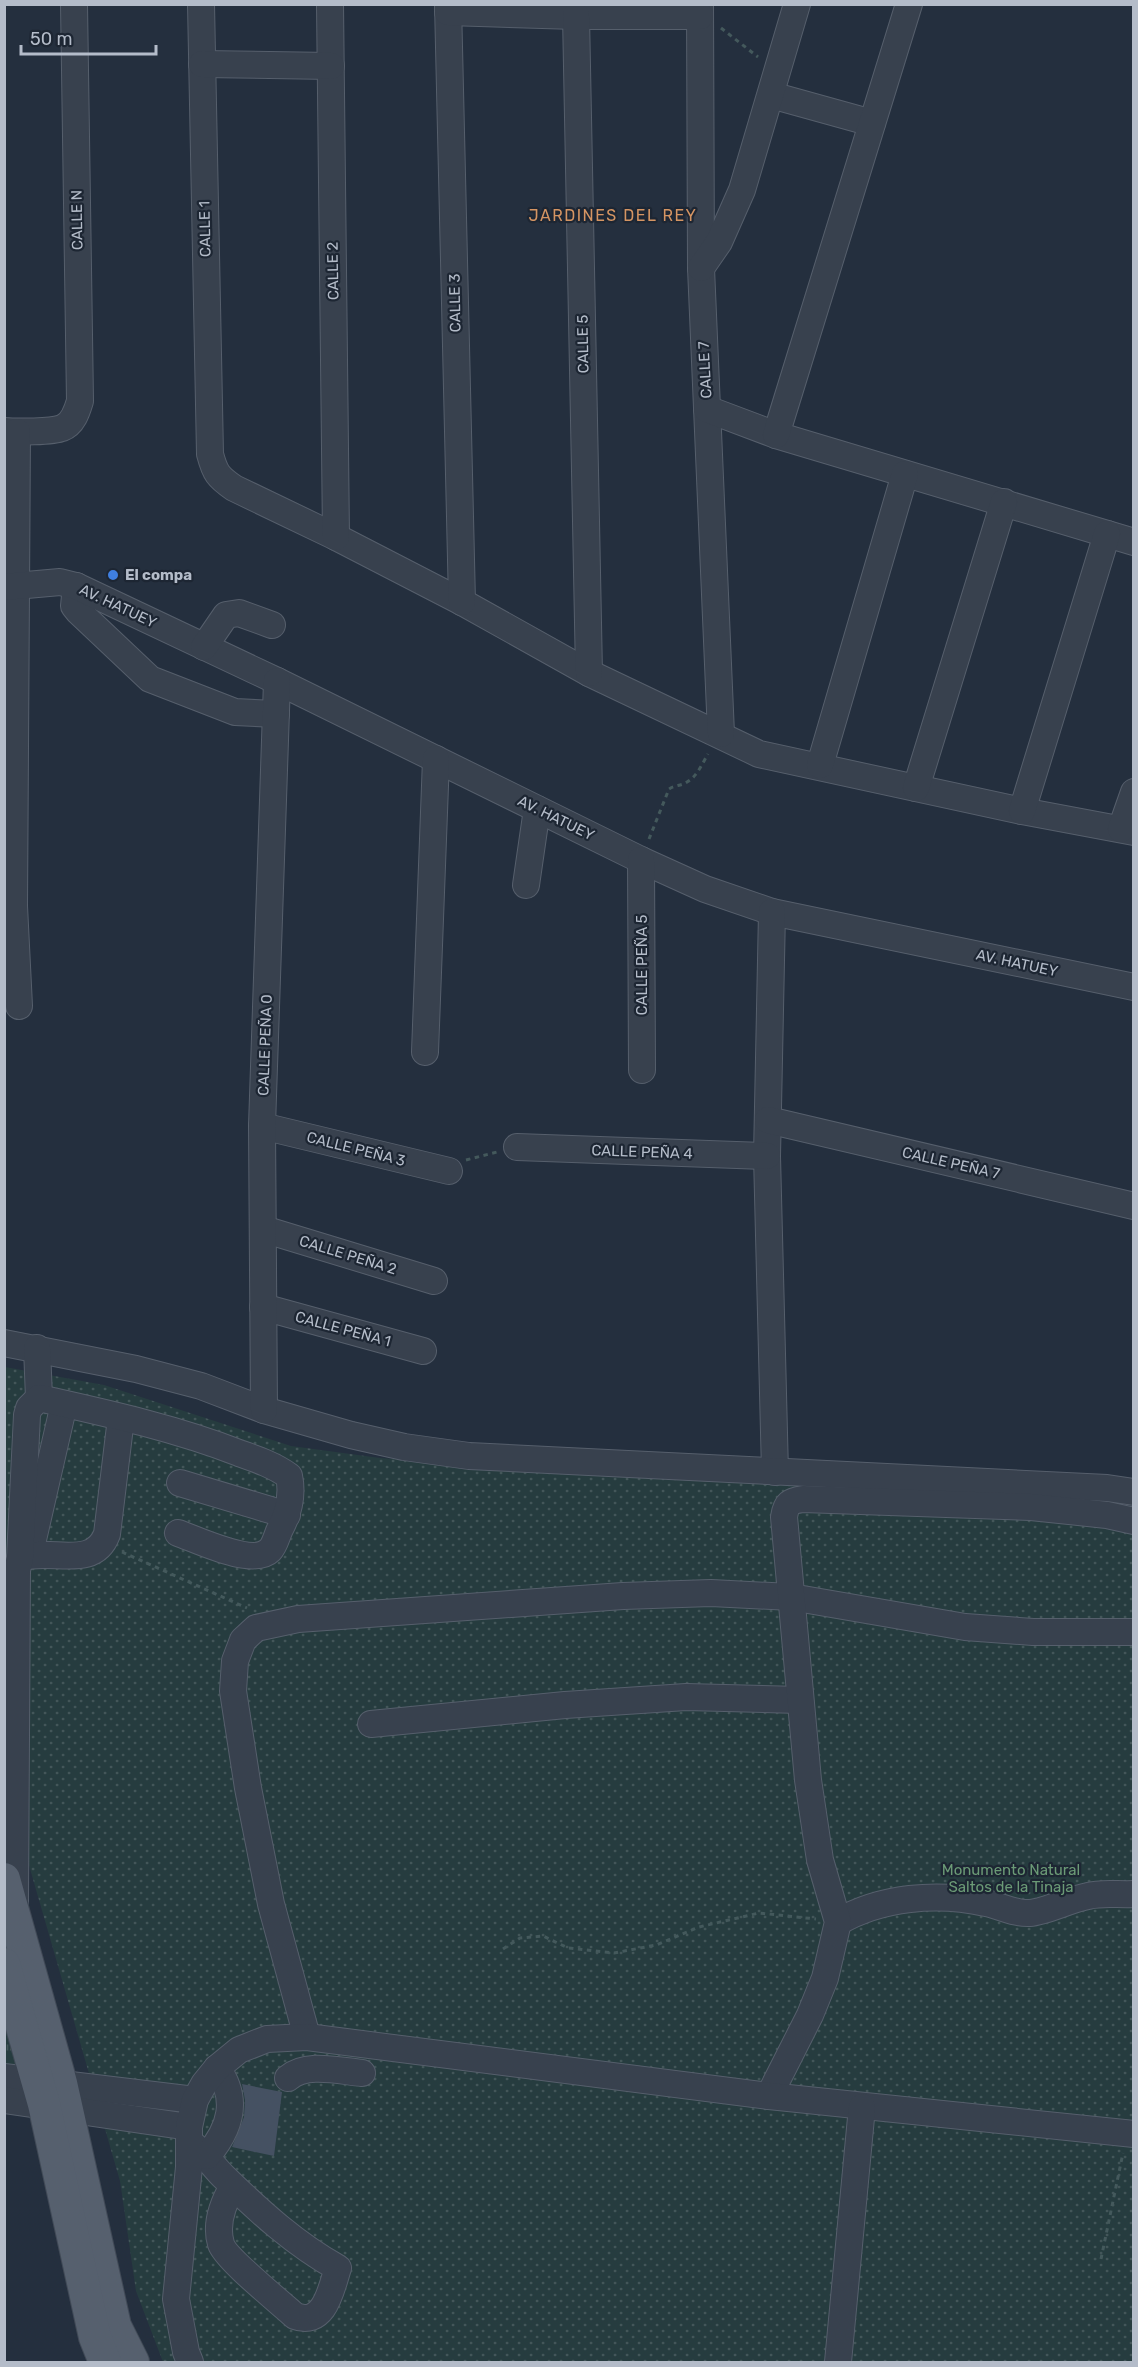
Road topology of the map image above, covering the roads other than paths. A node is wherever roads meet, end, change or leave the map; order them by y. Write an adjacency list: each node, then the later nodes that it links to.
1 (74, 4): 15 (street, CALLE N)
2 (201, 4): 9 (street, CALLE 1)
3 (330, 4): 10 (street, CALLE 2)
4 (797, 4): 11 (street)
5 (909, 4): 12 (street)
6 (448, 8): 8 (street); 24 (street, CALLE 3)
7 (700, 9): 8 (street); 13 (street, CALLE 7)
8 (576, 16): 27 (street, CALLE 5)
9 (202, 64): 10 (street); 20 (street, CALLE 1)
10 (331, 66): 20 (street, CALLE 2)
11 (774, 86): 12 (street); 13 (street)
12 (872, 123): 16 (street)
13 (700, 268): 14 (street, CALLE 7)
14 (707, 409): 16 (street); 30 (street, CALLE 7)
15 (11, 431): 23 (street)
16 (776, 435): 17 (street)
17 (905, 474): 18 (street); 32 (street)
18 (1004, 502): 19 (street); 33 (street)
19 (1107, 534): 21 (street); 36 (street)
20 (336, 537): 24 (street)
21 (1134, 542)
22 (76, 586): 23 (street, AV. HATUEY); 26 (street, AV. HATUEY); 29 (street)
23 (11, 587): 42 (street)
24 (462, 602): 27 (street)
25 (272, 625): 26 (street)
26 (204, 647): 28 (street, AV. HATUEY)
27 (590, 673): 30 (street)
28 (277, 681): 29 (street, CALLE PEÑA 0); 31 (street, AV. HATUEY)
29 (276, 714): 46 (street, CALLE PEÑA 0)
30 (721, 734): 32 (street)
31 (436, 759): 35 (street, AV. HATUEY); 43 (street)
32 (820, 765): 33 (street)
33 (916, 788): 36 (street)
34 (1134, 792): 37 (street)
35 (537, 809): 38 (street, AV. HATUEY); 39 (street)
36 (1022, 811): 37 (street)
37 (1127, 831)
38 (641, 860): 40 (street, AV. HATUEY); 44 (street, CALLE PEÑA 5)
39 (526, 885)
40 (772, 912): 41 (street, AV. HATUEY); 45 (street)
41 (1134, 987)
42 (19, 1006)
43 (425, 1052)
44 (642, 1070)
45 (768, 1120): 48 (street); 50 (street, CALLE PEÑA 7)
46 (262, 1126): 49 (street, CALLE PEÑA 3); 51 (street, CALLE PEÑA 0)
47 (517, 1148): 48 (street, CALLE PEÑA 4)
48 (767, 1156): 61 (street)
49 (449, 1171)
50 (1134, 1206)
51 (263, 1229): 52 (street, CALLE PEÑA 2); 53 (street, CALLE PEÑA 0)
52 (434, 1281)
53 (263, 1307): 56 (street, CALLE PEÑA 1); 59 (street, CALLE PEÑA 0)
54 (4, 1343): 55 (street)
55 (37, 1348): 57 (street); 59 (street)
56 (423, 1351)
57 (39, 1398): 58 (street); 67 (street)
58 (64, 1404): 60 (street); 67 (street)
59 (264, 1410): 61 (street)
60 (121, 1418): 64 (street); 67 (street)
61 (775, 1472): 63 (street)
62 (180, 1483): 64 (street)
63 (1134, 1492)
64 (287, 1515): 66 (street)
65 (1134, 1521): 68 (street)
66 (178, 1533)
67 (25, 1556): 73 (street)
68 (791, 1597): 69 (street); 70 (street); 79 (street)
69 (1134, 1632)
70 (800, 1700): 72 (street); 77 (street)
71 (4, 1716): 73 (street)
72 (371, 1724)
73 (15, 1750): 76 (street)
74 (4, 1879): 76 (main road)
75 (1134, 1894): 77 (street)
76 (16, 1919): 84 (main road)
77 (838, 1922): 85 (street)
78 (4, 1964): 84 (main road)
79 (307, 2037): 80 (street); 85 (street)
80 (217, 2068): 87 (street); 90 (street)
81 (362, 2073): 83 (street)
82 (4, 2077): 84 (street)
83 (288, 2078)
84 (52, 2094): 86 (street); 87 (street); 90 (street); 92 (main road); 93 (main road)
85 (769, 2096): 88 (street)
86 (4, 2100)
87 (195, 2100): 90 (street)
88 (862, 2107): 89 (street); 95 (street)
89 (1130, 2134)
90 (195, 2142): 91 (street); 94 (street)
91 (233, 2186): 91 (street)
92 (105, 2362)
93 (133, 2362)
94 (190, 2362)
95 (838, 2362)

